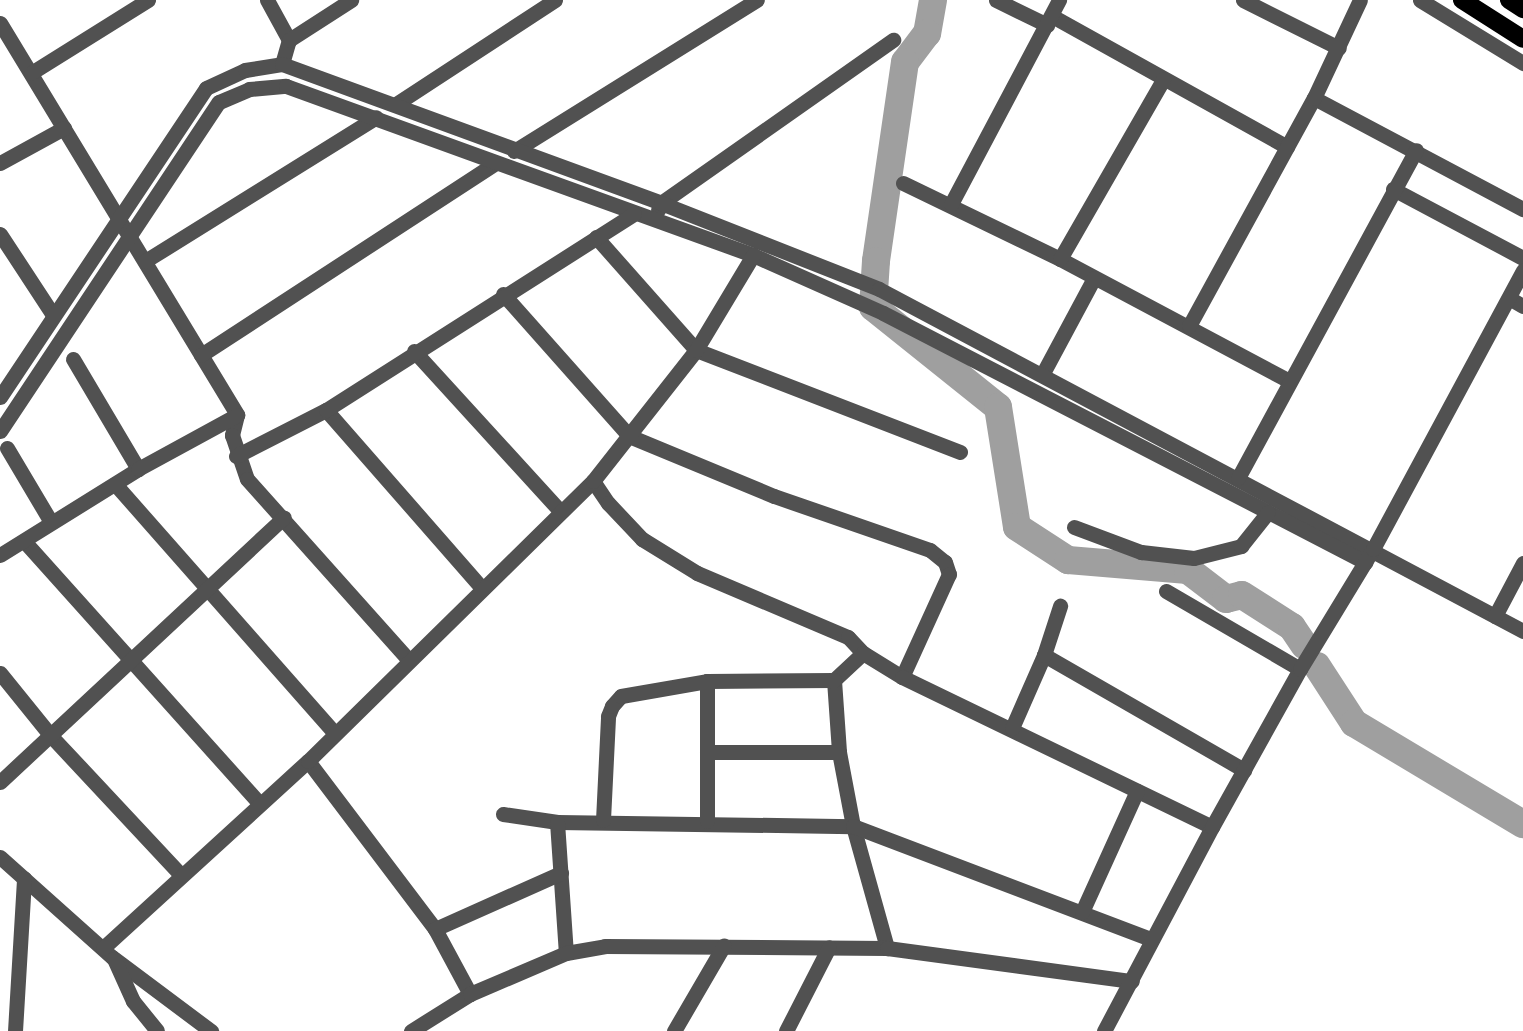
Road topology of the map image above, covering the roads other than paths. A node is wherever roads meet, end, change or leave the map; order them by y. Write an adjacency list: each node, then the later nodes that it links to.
1 (148, 0): 22 (street)
2 (267, 0): 16 (street)
3 (351, 0): 16 (street)
4 (555, 0): 25 (street)
5 (757, 0): 30 (street)
6 (996, 0): 14 (street)
7 (1059, 0): 14 (street)
8 (1243, 0): 19 (street)
9 (1360, 0): 19 (street)
10 (1420, 0): 20 (street)
11 (1462, 0): 17 (highway)
12 (1509, 0): 13 (highway)
13 (1523, 9)
14 (1049, 20): 23 (street); 36 (street)
15 (0, 23): 22 (street)
16 (289, 39): 21 (street)
17 (1523, 39)
18 (893, 40): 35 (street)
19 (1339, 48): 24 (street)
20 (1523, 63)
21 (282, 64): 25 (street); 39 (street)
22 (31, 73): 27 (street)
23 (1163, 81): 28 (street); 46 (street)
24 (1314, 98): 28 (street); 29 (street)
25 (396, 104): 30 (street)
26 (376, 117): 32 (street); 42 (street); 47 (street)
27 (64, 128): 31 (street); 39 (street)
28 (1287, 147): 54 (street)
29 (1416, 150): 34 (street); 37 (street)
30 (514, 151): 35 (street)
31 (0, 164)
32 (494, 164): 38 (street); 57 (street)
33 (903, 183): 36 (street)
34 (1393, 189): 45 (street); 60 (street)
35 (661, 203): 40 (street); 59 (street)
36 (951, 204): 46 (street)
37 (1523, 209)
38 (634, 214): 40 (street); 43 (street)
39 (118, 217): 42 (street); 53 (street)
40 (654, 220): 44 (street)
41 (0, 234): 53 (street)
42 (128, 234): 47 (street); 64 (street)
43 (596, 237): 50 (street); 55 (street)
44 (753, 255): 55 (street); 74 (street)
45 (1523, 258)
46 (1060, 259): 49 (street)
47 (145, 261): 57 (street)
48 (1523, 271): 51 (street)
49 (1094, 278): 54 (street); 59 (street)
50 (503, 294): 56 (street); 65 (street)
51 (1509, 298): 52 (street); 80 (street)
52 (1523, 306)
53 (54, 315): 61 (street)
54 (1189, 326): 60 (street)
55 (696, 350): 65 (street); 67 (street)
56 (414, 351): 62 (street); 73 (street)
57 (201, 356): 63 (street)
58 (73, 359): 69 (street)
59 (1042, 375): 70 (street)
60 (1289, 381): 70 (street)
61 (0, 397)
62 (326, 410): 68 (street); 82 (street)
63 (237, 415): 68 (street); 69 (street)
64 (0, 431)
65 (629, 436): 71 (street); 94 (street)
66 (7, 448): 76 (street)
67 (960, 452)
68 (236, 456): 75 (street)
69 (138, 469): 72 (street)
70 (1238, 478): 80 (street)
71 (592, 481): 73 (street); 88 (street)
72 (115, 484): 76 (street); 83 (street)
73 (559, 510): 82 (street)
74 (1268, 512): 77 (street); 80 (street)
75 (284, 518): 83 (street); 90 (street)
76 (51, 522): 78 (street)
77 (1074, 527)
78 (24, 541): 79 (street); 91 (street)
79 (0, 555)
80 (1369, 555): 86 (street); 92 (street)
81 (1523, 563): 86 (street)
82 (482, 588): 90 (street)
83 (209, 589): 91 (street); 98 (street)
84 (1166, 591): 92 (street)
85 (1060, 606): 89 (street)
86 (1495, 616): 87 (street)
87 (1523, 631)
88 (864, 653): 94 (street); 95 (street)
89 (1044, 656): 97 (street); 103 (street)
90 (408, 659): 98 (street)
91 (130, 662): 99 (street); 106 (street)
92 (1300, 669): 103 (street)
93 (0, 673): 99 (street)
94 (902, 677): 97 (street)
95 (834, 680): 96 (street); 101 (street)
96 (708, 681): 100 (street); 108 (street)
97 (1012, 728): 105 (street)
98 (334, 732): 102 (street)
99 (51, 736): 104 (street); 115 (street)
100 (708, 752): 101 (street); 109 (street)
101 (839, 752): 111 (street)
102 (308, 761): 106 (street); 118 (street)
103 (1244, 770): 112 (street)
104 (0, 782)
105 (1137, 791): 112 (street); 117 (street)
106 (260, 804): 115 (street)
107 (503, 814): 110 (street)
108 (603, 820): 109 (street); 110 (street)
109 (707, 821): 111 (street)
110 (557, 822): 114 (street)
111 (853, 826): 117 (street); 122 (street)
112 (1212, 828): 119 (street)
113 (0, 857): 116 (street)
114 (561, 873): 118 (street); 124 (street)
115 (180, 874): 123 (street)
116 (24, 878): 123 (street); 127 (street)
117 (1082, 912): 119 (street)
118 (435, 929): 126 (street)
119 (1151, 939): 125 (street)
120 (724, 945): 121 (street); 124 (street); 131 (street)
121 (829, 947): 122 (street); 132 (street)
122 (886, 948): 125 (street)
123 (108, 952): 128 (street); 129 (street)
124 (566, 952): 126 (street)
125 (1132, 981): 133 (street)
126 (470, 994): 130 (street)
127 (15, 1031)
128 (157, 1031)
129 (210, 1031)
130 (411, 1031)
131 (674, 1031)
132 (786, 1031)
133 (1104, 1031)

